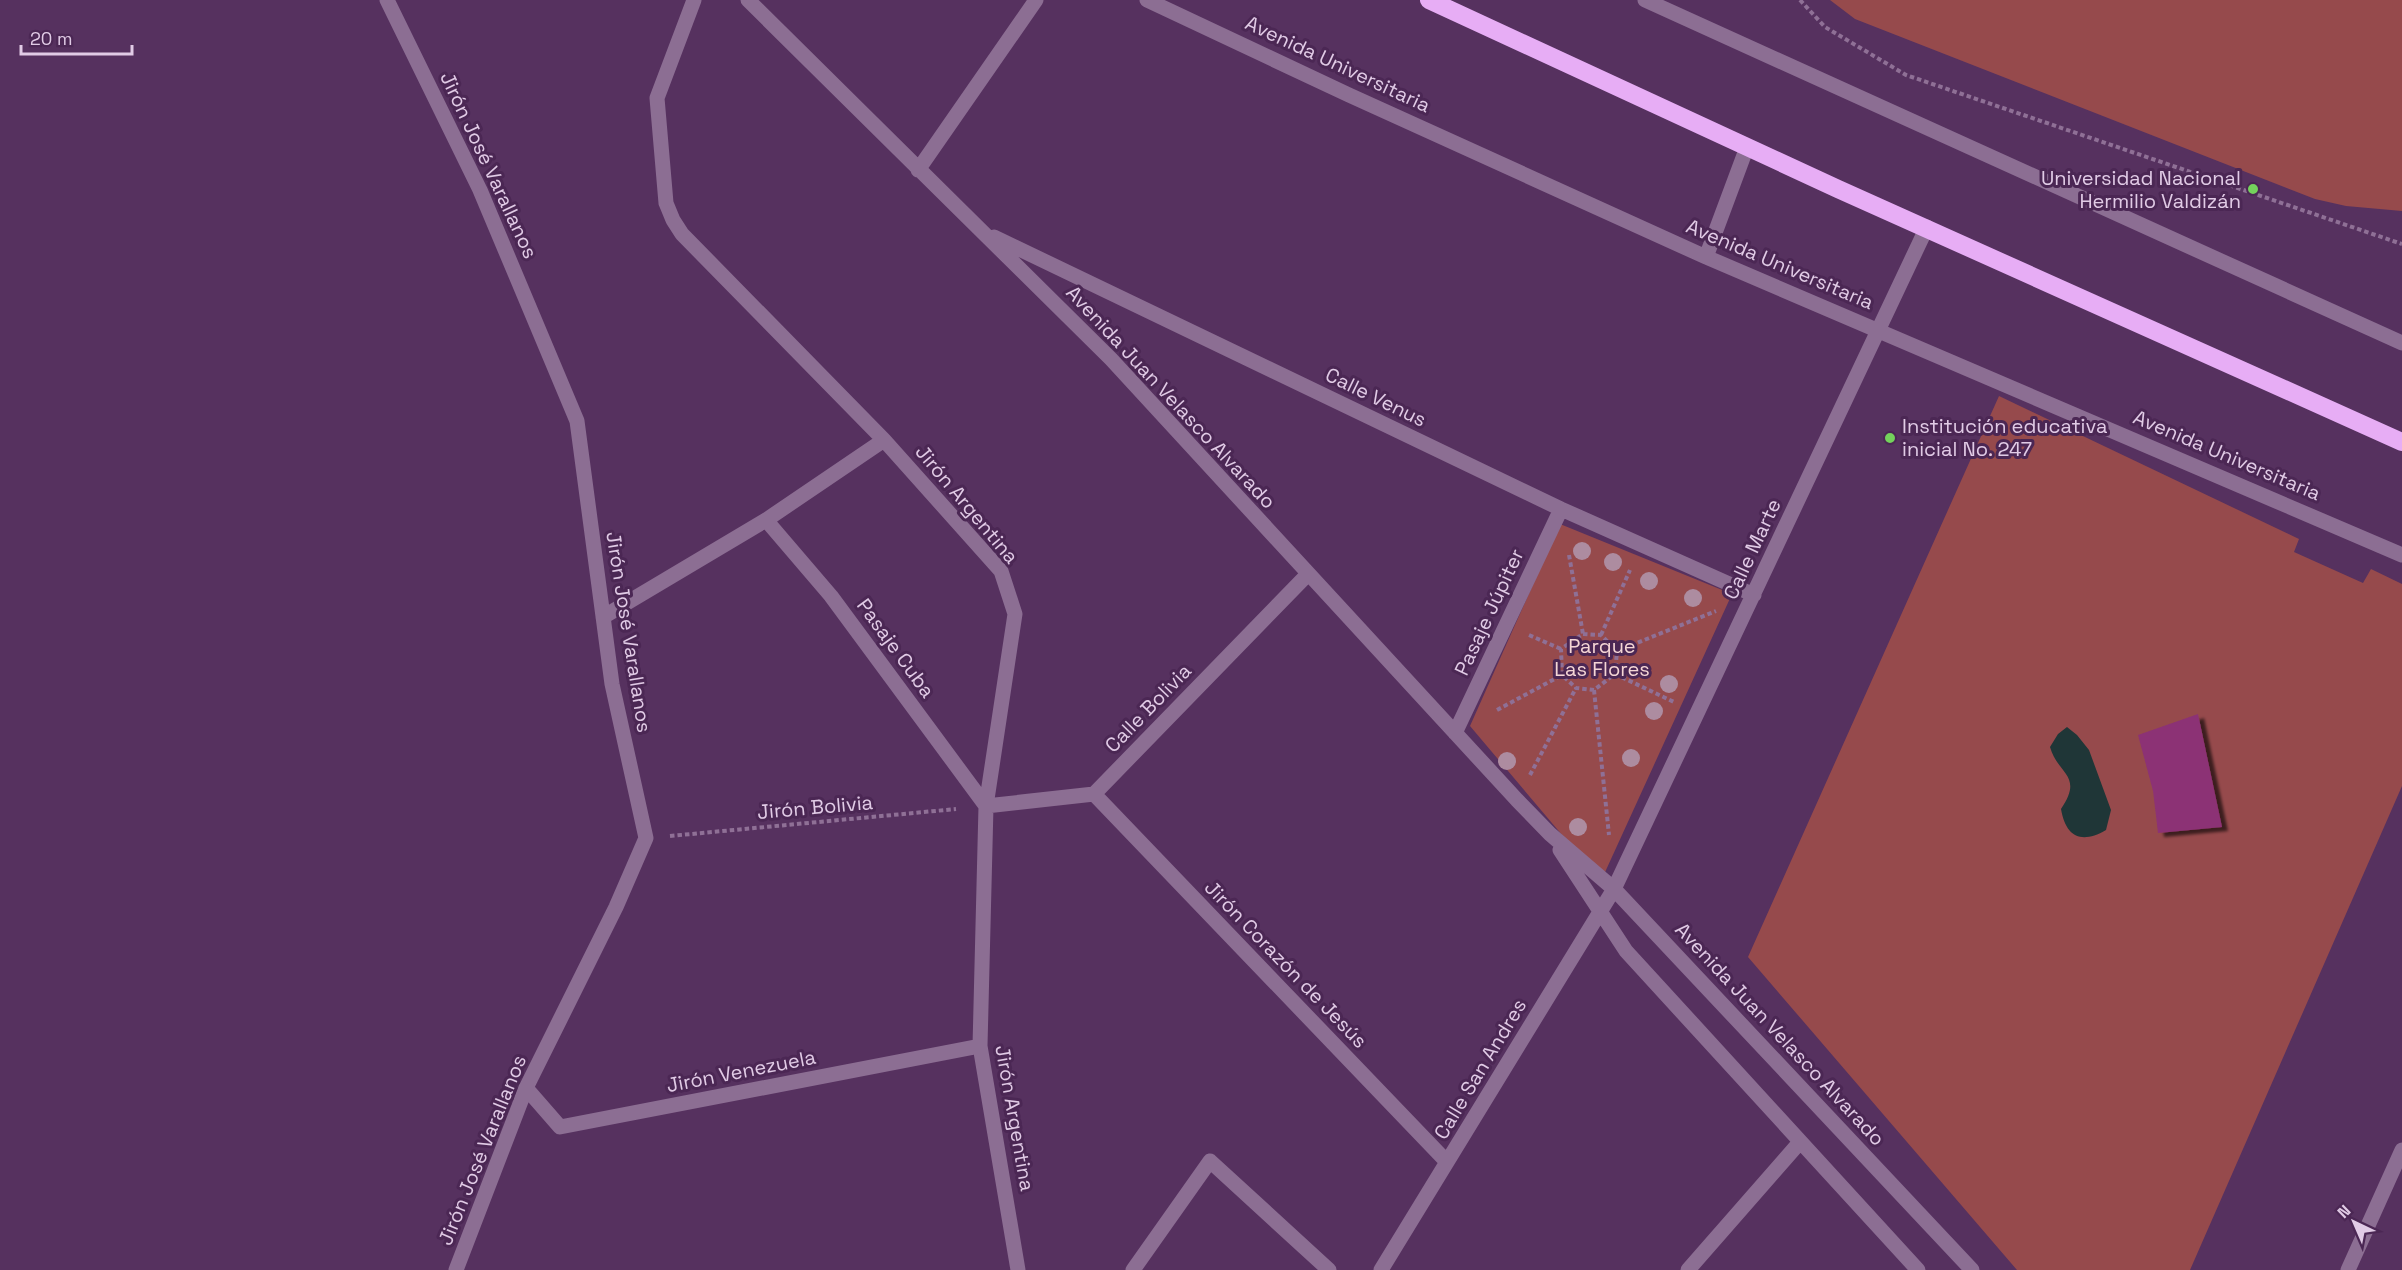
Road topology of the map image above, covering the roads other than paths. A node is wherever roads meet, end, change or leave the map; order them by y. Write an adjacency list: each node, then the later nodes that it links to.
1 (387, 0): 22 (street, Jirón José Varallanos)
2 (694, 0): 15 (street, Jirón Argentina)
3 (748, 0): 9 (street, Avenida Juan Velasco Alvarado)
4 (1035, 0): 9 (street)
5 (1147, 0): 12 (street, Avenida Universitaria)
6 (1429, 0): 8 (highway)
7 (1645, 0): 14 (street)
8 (1747, 147): 10 (highway); 12 (street)
9 (918, 170): 11 (street, Avenida Juan Velasco Alvarado)
10 (1928, 227): 13 (street, Calle Marte); 16 (highway)
11 (982, 232): 17 (street, Calle Venus); 20 (street, Avenida Juan Velasco Alvarado)
12 (1706, 256): 13 (street, Avenida Universitaria)
13 (1879, 331): 19 (street, Avenida Universitaria); 21 (street, Calle Marte)
14 (2402, 343)
15 (884, 440): 18 (street); 25 (street, Jirón Argentina)
16 (2402, 442)
17 (1561, 509): 21 (street, Calle Venus); 23 (street, Pasaje Júpiter)
18 (766, 520): 22 (street); 25 (street, Pasaje Cuba)
19 (2402, 555)
20 (1308, 574): 23 (street, Avenida Juan Velasco Alvarado); 24 (street, Calle Bolivia)
21 (1754, 595): 27 (street, Calle Marte)
22 (603, 617): 30 (street, Jirón José Varallanos)
23 (1455, 733): 26 (street, Avenida Juan Velasco Alvarado)
24 (1094, 794): 25 (street); 33 (street, Jirón Corazón de Jesús)
25 (986, 806): 29 (street, Jirón Argentina)
26 (1550, 834): 27 (street, Avenida Juan Velasco Alvarado); 28 (street, Avenida Juan Velasco Alvarado)
27 (1614, 889): 28 (street, Calle San Andres); 41 (street, Avenida Juan Velasco Alvarado)
28 (1600, 912): 31 (street, Avenida Juan Velasco Alvarado); 33 (street, Calle San Andres)
29 (980, 1046): 30 (street, Jirón Venezuela); 35 (street, Jirón Argentina)
30 (526, 1088): 34 (street, Jirón José Varallanos)
31 (1800, 1142): 39 (street); 40 (street, Avenida Juan Velasco Alvarado)
32 (2402, 1150): 42 (street)
33 (1448, 1162): 38 (street, Calle San Andres)
34 (462, 1266)
35 (1018, 1270)
36 (1133, 1270): 37 (street)
37 (1329, 1270)
38 (1381, 1270)
39 (1688, 1270)
40 (1918, 1270)
41 (1972, 1270)
42 (2348, 1270)

